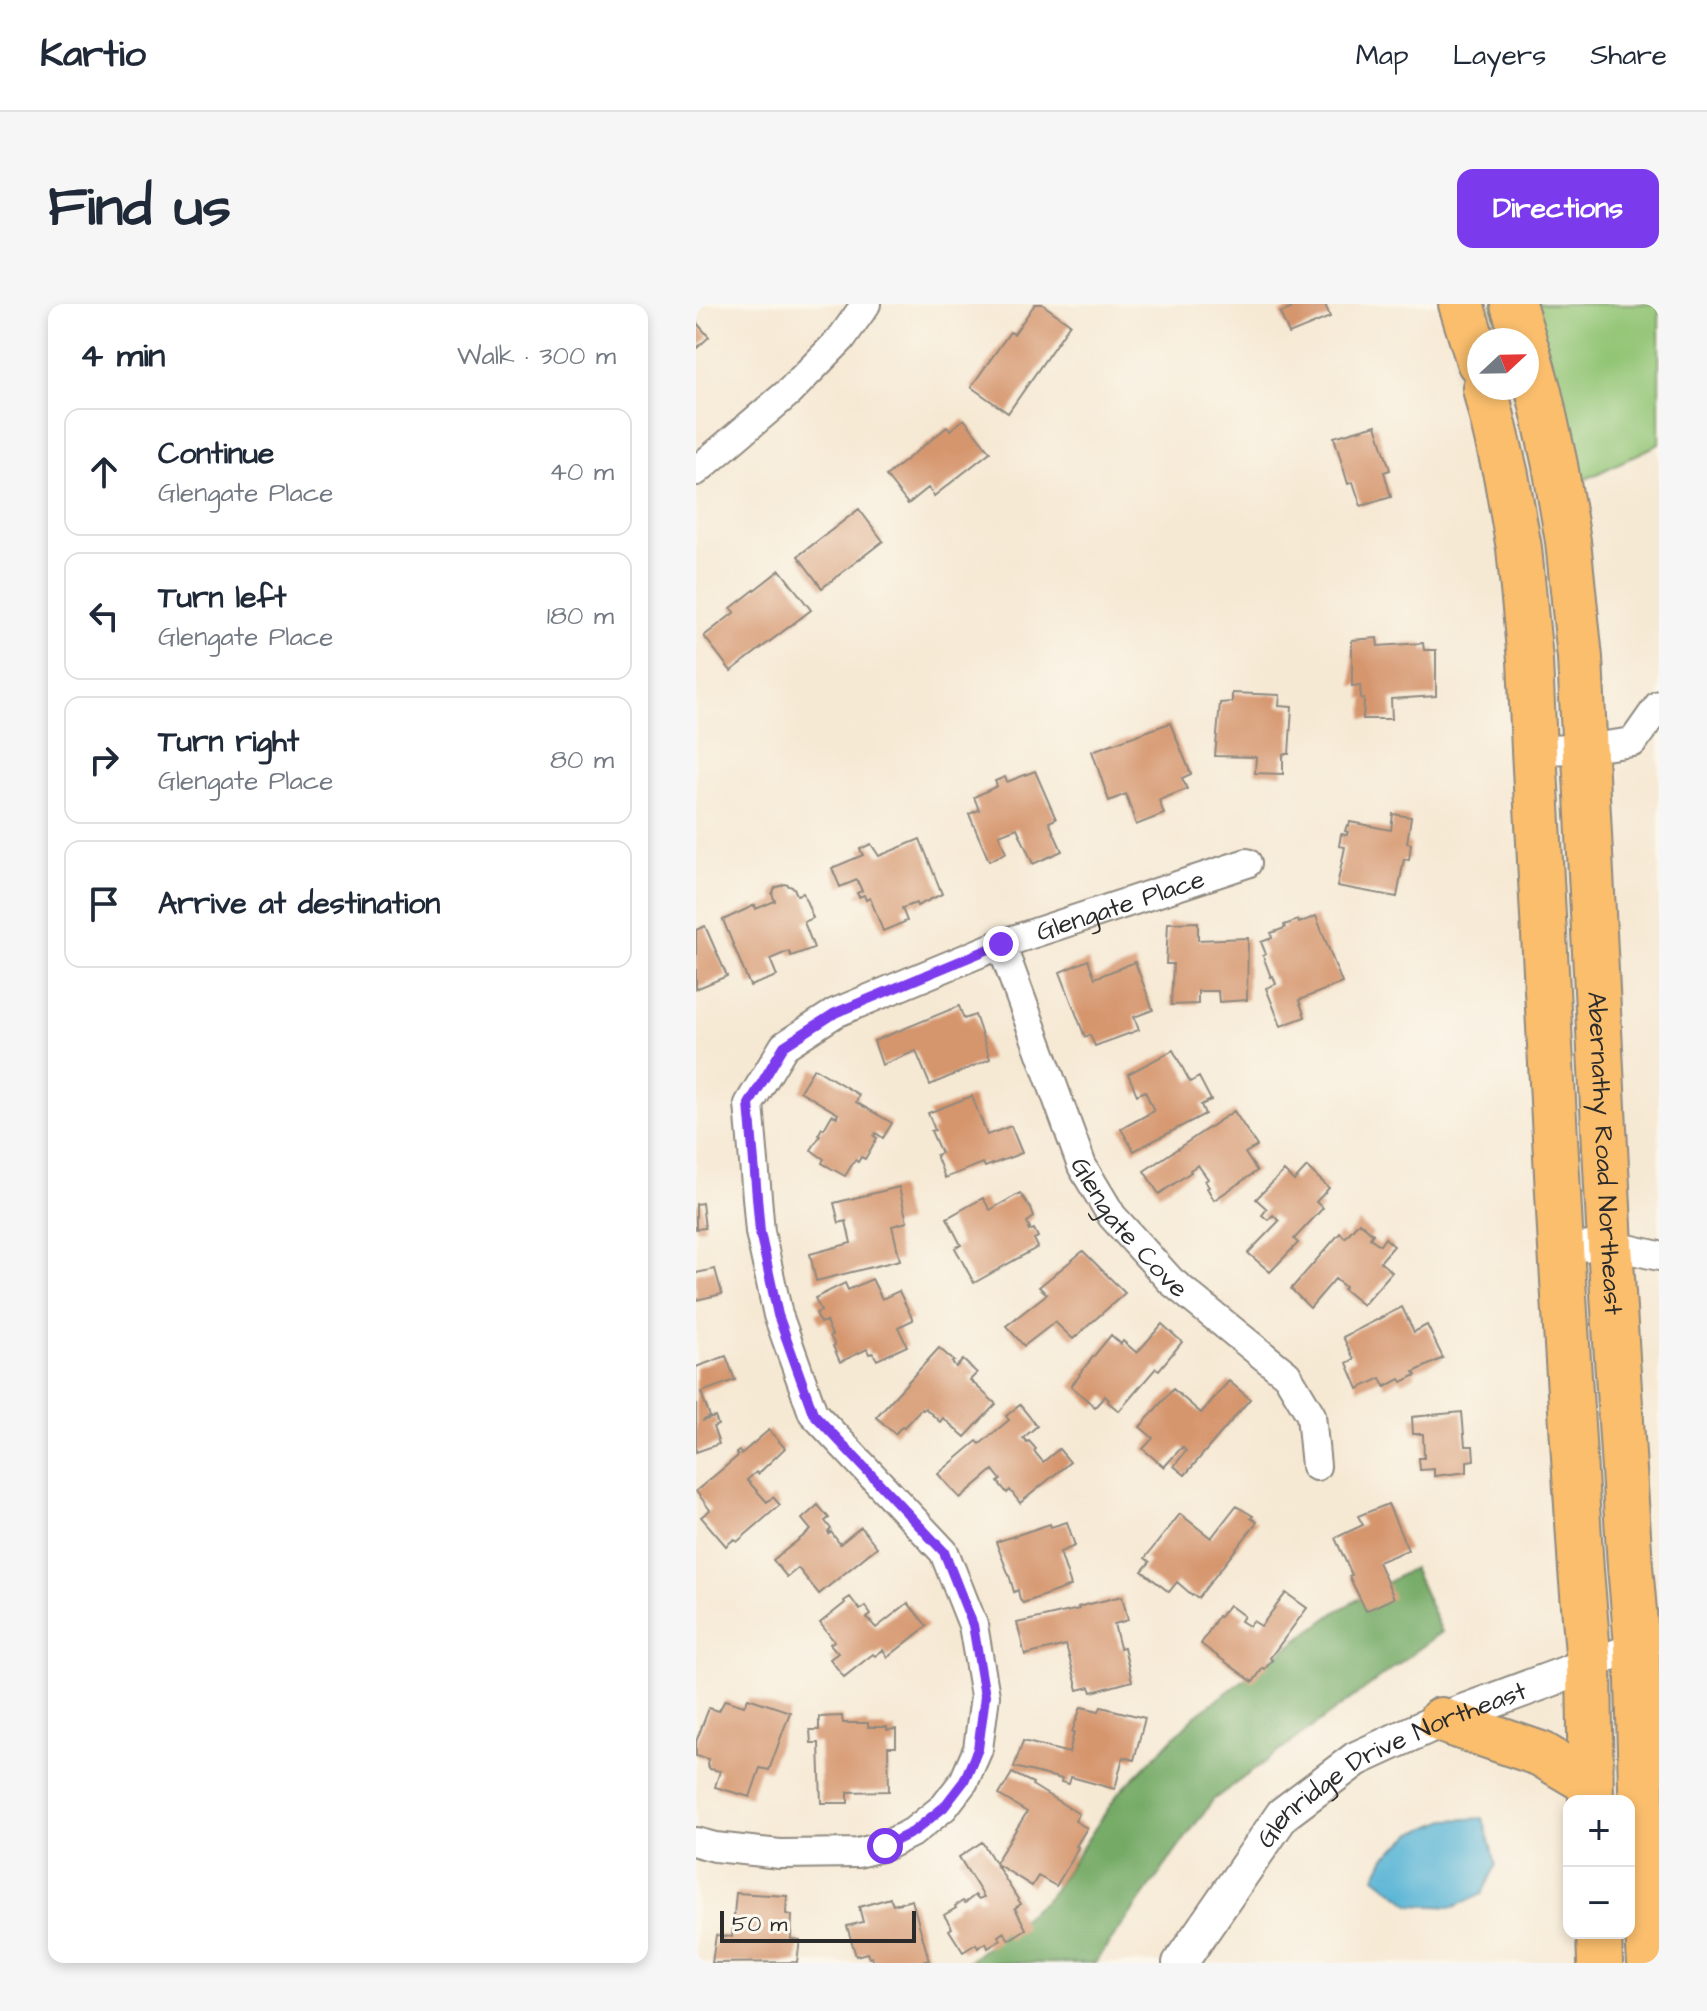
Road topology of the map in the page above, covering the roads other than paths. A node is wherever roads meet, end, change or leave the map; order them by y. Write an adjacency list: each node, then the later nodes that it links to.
1 (866, 304): 8 (street)
2 (1461, 304): 4 (main road)
3 (1513, 304): 5 (main road)
4 (1468, 328)
5 (1520, 328)
6 (1539, 392): 10 (main road, Abernathy Road Northeast)
7 (1488, 400): 11 (main road, Abernathy Road Northeast)
8 (696, 471)
9 (1659, 705): 10 (street)
10 (1584, 749): 11 (street); 14 (main road, Abernathy Road Northeast)
11 (1534, 750): 15 (main road, Abernathy Road Northeast)
12 (1247, 863): 13 (street, Glengate Place)
13 (1001, 944): 17 (street, Glengate Cove); 22 (street, Glengate Place)
14 (1610, 1245): 15 (street); 16 (street); 18 (main road, Abernathy Road Northeast)
15 (1561, 1248): 19 (main road, Abernathy Road Northeast)
16 (1659, 1256)
17 (1316, 1466)
18 (1648, 1642): 19 (street, Glenridge Drive Northeast); 26 (main road, Abernathy Road Northeast)
19 (1589, 1665): 20 (street, Glenridge Drive Northeast); 21 (main road, Abernathy Road Northeast)
20 (1441, 1720): 21 (main road); 24 (street, Glenridge Drive Northeast)
21 (1591, 1792)
22 (696, 1842)
23 (1599, 1939): 25 (main road)
24 (1180, 1963)
25 (1600, 1963)
26 (1650, 1963)

